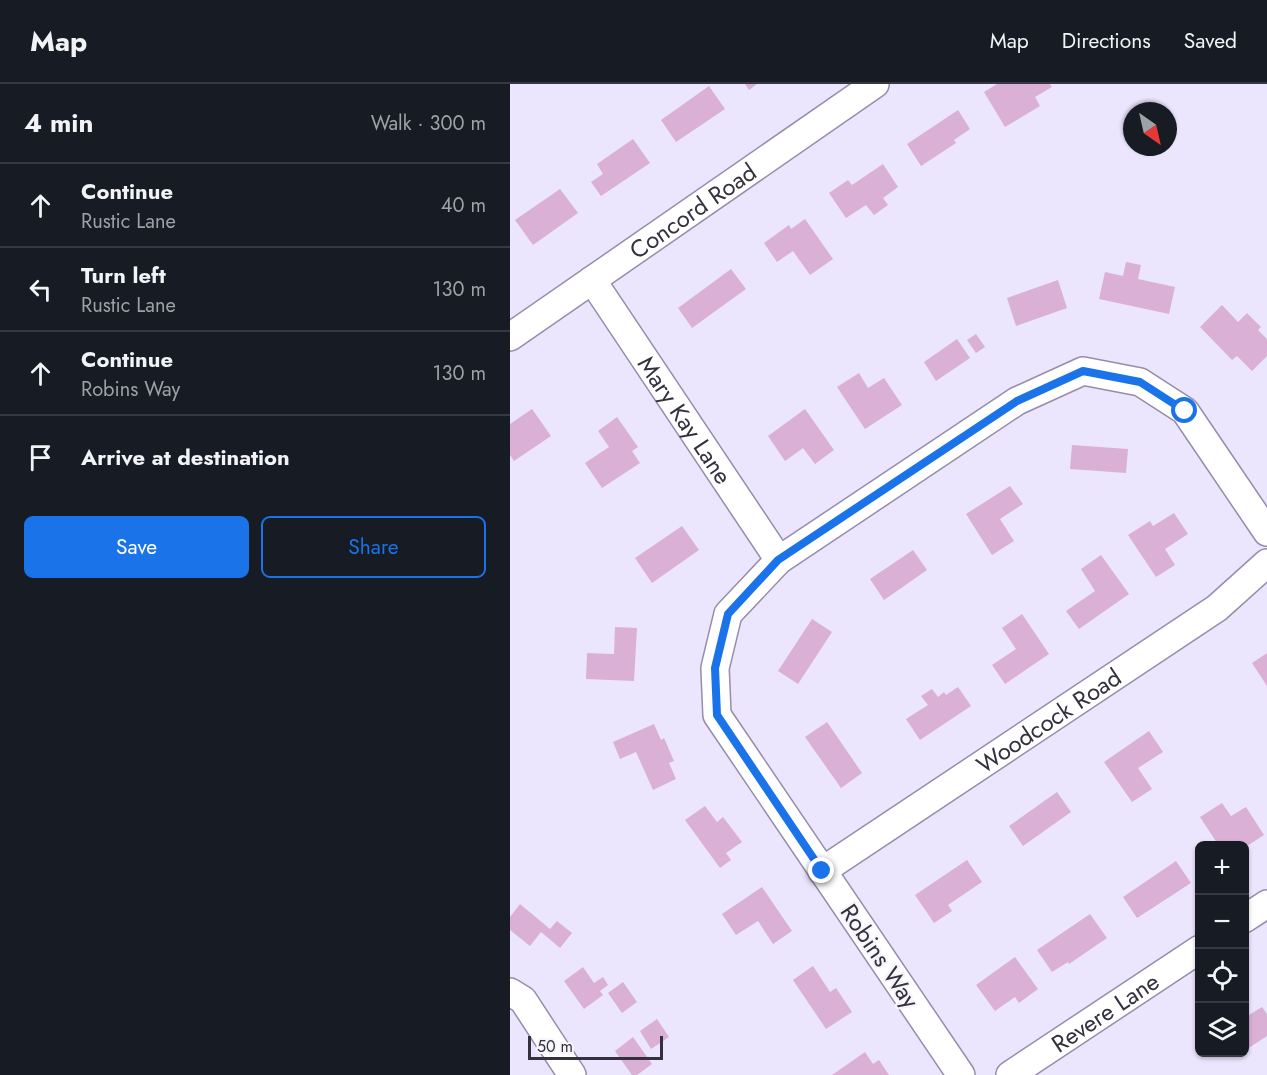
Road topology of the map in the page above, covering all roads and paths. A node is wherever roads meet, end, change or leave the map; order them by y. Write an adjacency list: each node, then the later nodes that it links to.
1 (875, 84): 2 (street, Concord Road)
2 (592, 280): 3 (street, Concord Road); 5 (street, Mary Kay Lane)
3 (510, 337)
4 (1267, 532): 5 (street, Robins Way)
5 (778, 560): 7 (street, Robins Way)
6 (1267, 563): 7 (street, Woodcock Road)
7 (822, 871): 13 (street, Robins Way)
8 (1267, 904): 9 (street)
9 (1249, 916)
10 (1195, 952): 14 (street, Revere Lane)
11 (510, 992): 12 (street)
12 (572, 1075)
13 (962, 1075)
14 (1010, 1075)

